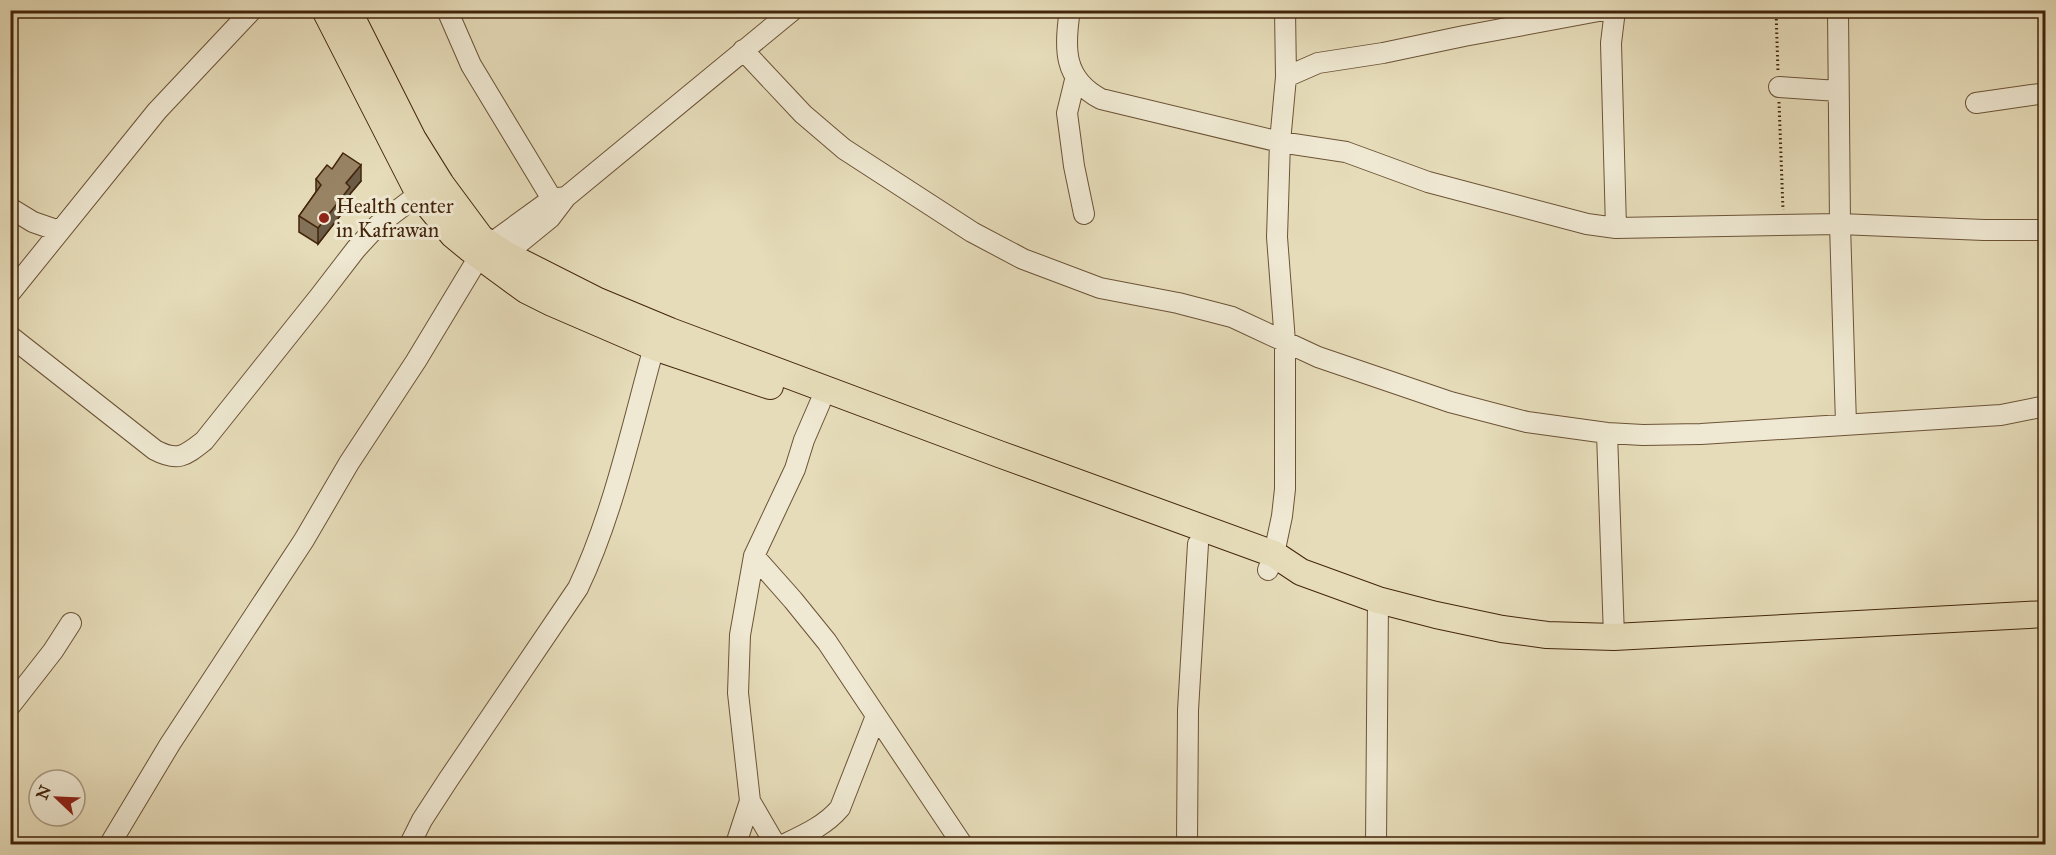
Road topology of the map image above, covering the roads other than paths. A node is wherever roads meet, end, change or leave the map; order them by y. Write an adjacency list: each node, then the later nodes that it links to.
1 (252, 10): 26 (street)
2 (325, 10): 19 (main road)
3 (348, 10): 27 (main road)
4 (447, 10): 20 (street)
5 (793, 10): 11 (street)
6 (1070, 10): 13 (street)
7 (1285, 10): 12 (street)
8 (1604, 10): 12 (street)
9 (1615, 10): 24 (street)
10 (1838, 10): 15 (street)
11 (743, 50): 20 (street); 30 (street)
12 (1286, 77): 18 (street)
13 (1076, 80): 18 (street); 22 (street)
14 (1779, 87): 15 (street)
15 (1838, 91): 23 (street)
16 (2046, 93): 17 (street)
17 (1976, 103)
18 (1280, 142): 24 (street); 30 (street)
19 (419, 194): 27 (main road); 29 (street)
20 (559, 198): 27 (street)
21 (10, 208): 26 (street)
22 (1084, 214)
23 (1840, 224): 24 (street); 25 (street); 34 (street)
24 (1616, 228)
25 (2046, 230)
26 (59, 231): 28 (street)
27 (492, 255): 31 (main road); 38 (main road); 46 (street)
28 (10, 293)
29 (10, 336)
30 (1285, 342): 35 (street); 38 (street)
31 (654, 347): 32 (main road); 47 (street)
32 (819, 403): 36 (main road); 37 (street)
33 (2046, 406): 34 (street)
34 (1846, 424): 35 (street)
35 (1608, 433): 42 (street)
36 (1198, 544): 38 (main road); 52 (street)
37 (754, 556): 44 (street); 45 (street)
38 (1271, 562): 39 (main road)
39 (1378, 600): 42 (main road); 53 (street)
40 (2046, 614): 42 (main road)
41 (71, 623): 43 (street)
42 (1614, 637)
43 (10, 706)
44 (876, 716): 50 (street); 51 (street)
45 (750, 801): 48 (street); 49 (street)
46 (110, 844)
47 (410, 844)
48 (736, 844)
49 (776, 844)
50 (785, 844)
51 (962, 844)
52 (1187, 844)
53 (1376, 844)

